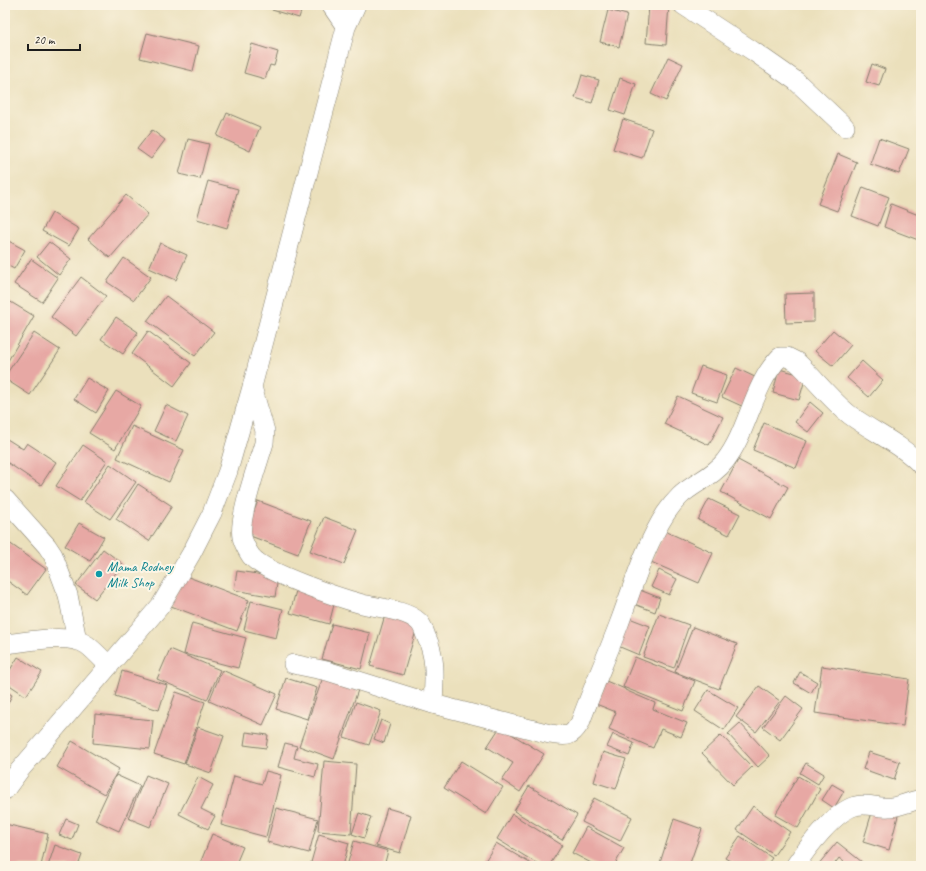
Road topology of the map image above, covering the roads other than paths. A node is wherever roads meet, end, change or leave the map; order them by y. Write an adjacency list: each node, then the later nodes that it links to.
1 (331, 5): 4 (street)
2 (356, 5): 4 (street)
3 (683, 5): 5 (street)
4 (346, 27): 6 (street)
5 (845, 127)
6 (252, 388): 12 (street); 13 (street)
7 (921, 465): 13 (street)
8 (5, 499): 9 (street)
9 (77, 640): 10 (street); 12 (street)
10 (5, 644)
11 (294, 664): 13 (street)
12 (109, 666): 14 (street)
13 (433, 704)
14 (5, 790)
15 (921, 799): 16 (street)
16 (795, 866)

